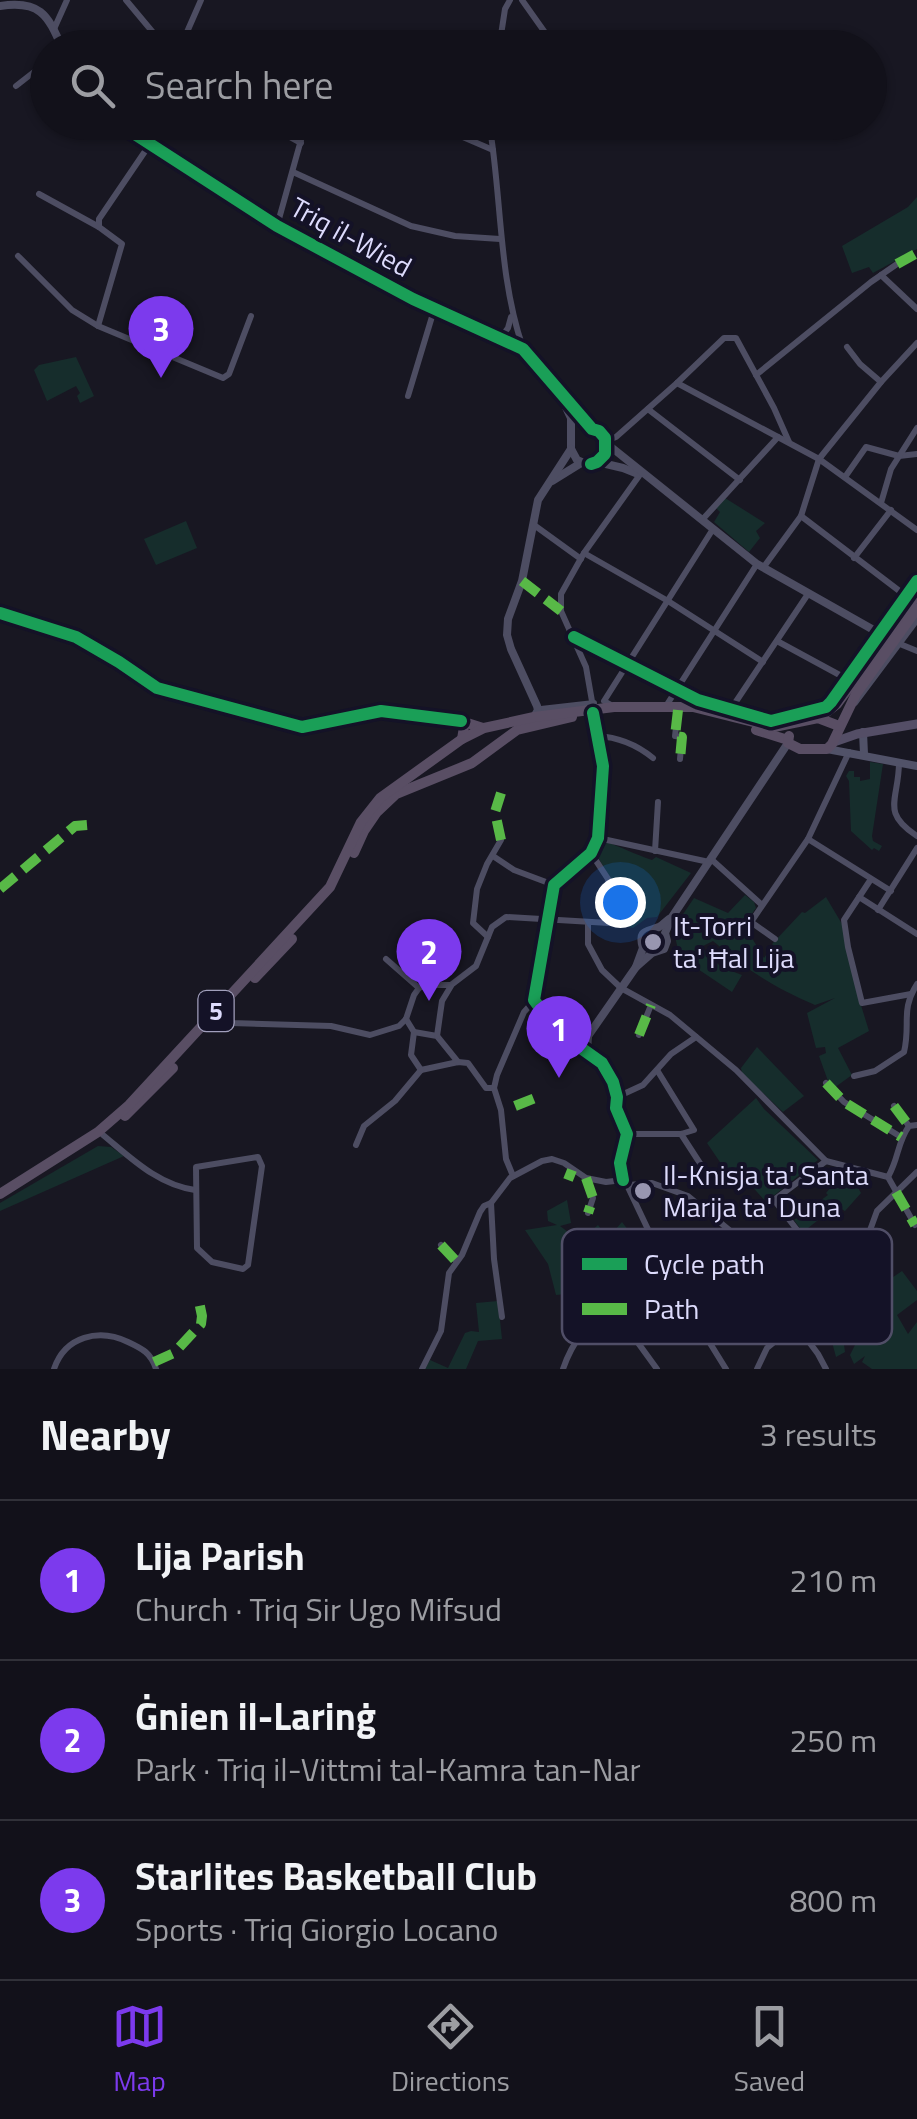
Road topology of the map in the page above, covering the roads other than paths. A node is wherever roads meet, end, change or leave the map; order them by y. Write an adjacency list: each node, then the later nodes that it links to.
1 (67, 0): 7 (street)
2 (126, 0): 8 (street)
3 (201, 0): 9 (street)
4 (510, 0): 10 (street)
5 (522, 0): 11 (street)
6 (0, 6): 7 (street)
7 (54, 29)
8 (151, 30)
9 (188, 30)
10 (501, 30)
11 (543, 30)
12 (30, 75): 13 (street)
13 (16, 86)
14 (144, 140): 19 (street, Triq il-Wied)
15 (296, 140): 18 (street)
16 (469, 140): 20 (street)
17 (492, 140): 20 (street)
18 (300, 142): 21 (street)
19 (150, 144): 23 (street); 24 (street, Triq il-Wied)
20 (494, 151): 25 (street)
21 (293, 172): 24 (street); 25 (street)
22 (39, 194): 23 (street)
23 (99, 226): 33 (street)
24 (277, 226): 30 (street, Triq il-Wied)
25 (500, 238): 32 (street)
26 (18, 256): 33 (street)
27 (898, 264): 28 (street)
28 (881, 276): 29 (street); 38 (street)
29 (917, 309)
30 (434, 310): 34 (street, Triq il-Wied); 42 (street)
31 (250, 316): 33 (street)
32 (512, 316): 34 (street); 37 (street)
33 (98, 326)
34 (500, 339): 37 (street, Triq il-Wied)
35 (917, 343): 39 (street)
36 (847, 347): 39 (street)
37 (524, 349): 41 (street, Triq il-Wied)
38 (756, 375): 40 (street); 49 (street)
39 (881, 382): 53 (street)
40 (677, 383): 43 (street); 46 (street)
41 (560, 393): 45 (street, Triq il-Wied); 47 (street, Triq il-Wied)
42 (408, 396)
43 (648, 409): 48 (street); 58 (street)
44 (917, 428): 52 (street)
45 (592, 429): 47 (street); 48 (street)
46 (778, 437): 49 (street); 58 (street)
47 (572, 438): 50 (street)
48 (606, 442): 54 (street); 59 (street)
49 (789, 442): 53 (street)
50 (571, 449): 54 (street); 60 (street)
51 (917, 454): 52 (street)
52 (900, 456): 57 (street); 62 (street)
53 (818, 459): 57 (street); 64 (street)
54 (586, 463): 55 (street); 60 (street)
55 (630, 470): 56 (street); 61 (street)
56 (640, 476): 59 (street); 61 (street)
57 (844, 478): 62 (street)
58 (740, 480): 65 (street)
59 (652, 482): 65 (street)
60 (548, 483): 66 (street)
61 (626, 494): 69 (street)
62 (881, 503): 63 (street)
63 (890, 510): 68 (street); 70 (street)
64 (800, 516): 70 (street); 71 (street)
65 (702, 520): 67 (street)
66 (534, 525): 69 (street); 94 (street)
67 (714, 530): 71 (street); 75 (street)
68 (917, 530)
69 (582, 556): 75 (street); 81 (street)
70 (854, 558): 74 (street)
71 (760, 566): 73 (street); 79 (street)
72 (917, 580): 74 (street)
73 (808, 594): 80 (street); 82 (street)
74 (912, 595): 80 (highway)
75 (668, 601): 79 (street); 86 (street)
76 (917, 609): 91 (highway)
77 (0, 613): 96 (street)
78 (917, 620): 83 (street)
79 (713, 631): 85 (street); 88 (street)
80 (882, 635): 87 (street); 91 (highway)
81 (574, 638): 86 (street); 89 (street)
82 (777, 641): 85 (street); 87 (street)
83 (900, 644): 84 (street); 91 (street)
84 (917, 651)
85 (763, 662): 92 (street)
86 (628, 664): 88 (street); 89 (street)
87 (847, 680): 92 (street)
88 (675, 689): 90 (street); 92 (street)
89 (599, 706): 90 (highway, 5); 93 (highway, 5); 94 (highway, 5); 103 (street); 105 (highway, 5)
90 (666, 706): 98 (highway, 5)
91 (844, 706): 95 (highway); 98 (highway); 100 (highway)
92 (732, 709)
93 (678, 710): 106 (highway, 5); 113 (street)
94 (539, 712): 101 (highway, 5)
95 (818, 718): 97 (highway, 5); 100 (highway)
96 (460, 721): 101 (highway); 104 (highway)
97 (797, 722): 98 (highway, 5); 106 (highway)
98 (760, 724)
99 (917, 724): 102 (main road)
100 (840, 726): 102 (main road); 107 (highway)
101 (487, 727): 104 (highway, 5); 105 (highway)
102 (860, 733): 107 (main road); 110 (main road)
103 (598, 736): 111 (street); 120 (street)
104 (462, 738): 114 (highway, 5)
105 (500, 741): 116 (highway, 5)
106 (788, 741): 108 (highway, 5); 112 (street)
107 (830, 745): 108 (highway); 109 (main road)
108 (800, 749): 112 (street)
109 (849, 752): 110 (main road); 121 (street)
110 (864, 754): 115 (main road)
111 (653, 758)
112 (779, 758): 127 (street)
113 (680, 759)
114 (427, 764): 116 (highway); 117 (highway, 5)
115 (908, 764): 119 (street)
116 (438, 776): 117 (highway, 5)
117 (393, 792): 150 (highway, 5); 185 (highway, 5)
118 (658, 802): 124 (street)
119 (916, 833)
120 (598, 838): 124 (street); 125 (street)
121 (808, 839): 128 (street); 132 (street)
122 (501, 840): 126 (street)
123 (917, 848): 130 (street)
124 (655, 850): 127 (street)
125 (592, 853): 129 (street); 135 (street)
126 (493, 856): 129 (street); 138 (street)
127 (710, 860): 132 (street); 136 (street)
128 (871, 879): 130 (street); 131 (street)
129 (554, 885): 134 (street)
130 (891, 890): 133 (street)
131 (860, 897): 133 (street); 146 (street)
132 (762, 906): 139 (street)
133 (878, 910): 137 (street)
134 (550, 919): 135 (street); 138 (street); 147 (street)
135 (588, 922): 145 (street)
136 (661, 930): 140 (street); 140 (street)
137 (917, 934)
138 (488, 938): 143 (street)
139 (776, 939)
140 (648, 950): 145 (street)
141 (386, 958): 144 (street)
142 (917, 984): 146 (street)
143 (452, 985): 144 (street); 153 (street)
144 (419, 988): 149 (street)
145 (622, 988): 148 (street); 154 (street)
146 (911, 994): 161 (street)
147 (534, 1000): 156 (street); 163 (street)
148 (651, 1006): 152 (street); 155 (street)
149 (406, 1019): 150 (street); 151 (street)
150 (216, 1020): 169 (highway, 5)
151 (414, 1032): 153 (street); 159 (street)
152 (639, 1034)
153 (437, 1036): 158 (street)
154 (588, 1036): 156 (street); 157 (street)
155 (696, 1037): 160 (street); 172 (street)
156 (572, 1042): 157 (street)
157 (588, 1052): 164 (street)
158 (458, 1062): 159 (street); 163 (street)
159 (421, 1070): 171 (street)
160 (657, 1070): 164 (street); 168 (street)
161 (854, 1076)
162 (826, 1084): 170 (street)
163 (494, 1088): 176 (street)
164 (617, 1098): 167 (street)
165 (894, 1106): 166 (street)
166 (913, 1125): 170 (street)
167 (627, 1134): 168 (street); 181 (street)
168 (682, 1134): 174 (street)
169 (103, 1135): 182 (street); 185 (highway, 5)
170 (901, 1137): 177 (street)
171 (356, 1145)
172 (826, 1162): 177 (street); 191 (street)
173 (572, 1170): 176 (street); 178 (street); 179 (street)
174 (706, 1172)
175 (917, 1172): 184 (street)
176 (514, 1176): 186 (street)
177 (888, 1177): 184 (street)
178 (586, 1178): 180 (street); 183 (street)
179 (568, 1180)
180 (606, 1182): 181 (street); 183 (street)
181 (626, 1182): 189 (street); 190 (street)
182 (195, 1190): 182 (street)
183 (591, 1192): 187 (street)
184 (896, 1192): 188 (street); 192 (street)
185 (0, 1197)
186 (491, 1204): 194 (street); 195 (street)
187 (588, 1213)
188 (915, 1225)
189 (648, 1229)
190 (728, 1229)
191 (796, 1229)
192 (871, 1229)
193 (442, 1246): 194 (street)
194 (456, 1261): 203 (street)
195 (502, 1318)
196 (573, 1344): 204 (street)
197 (639, 1344): 205 (street)
198 (710, 1344): 206 (street)
199 (771, 1344): 207 (street)
200 (811, 1344): 208 (street)
201 (54, 1369): 202 (street)
202 (156, 1369)
203 (422, 1369)
204 (562, 1369)
205 (657, 1369)
206 (726, 1369)
207 (757, 1369)
208 (826, 1369)

